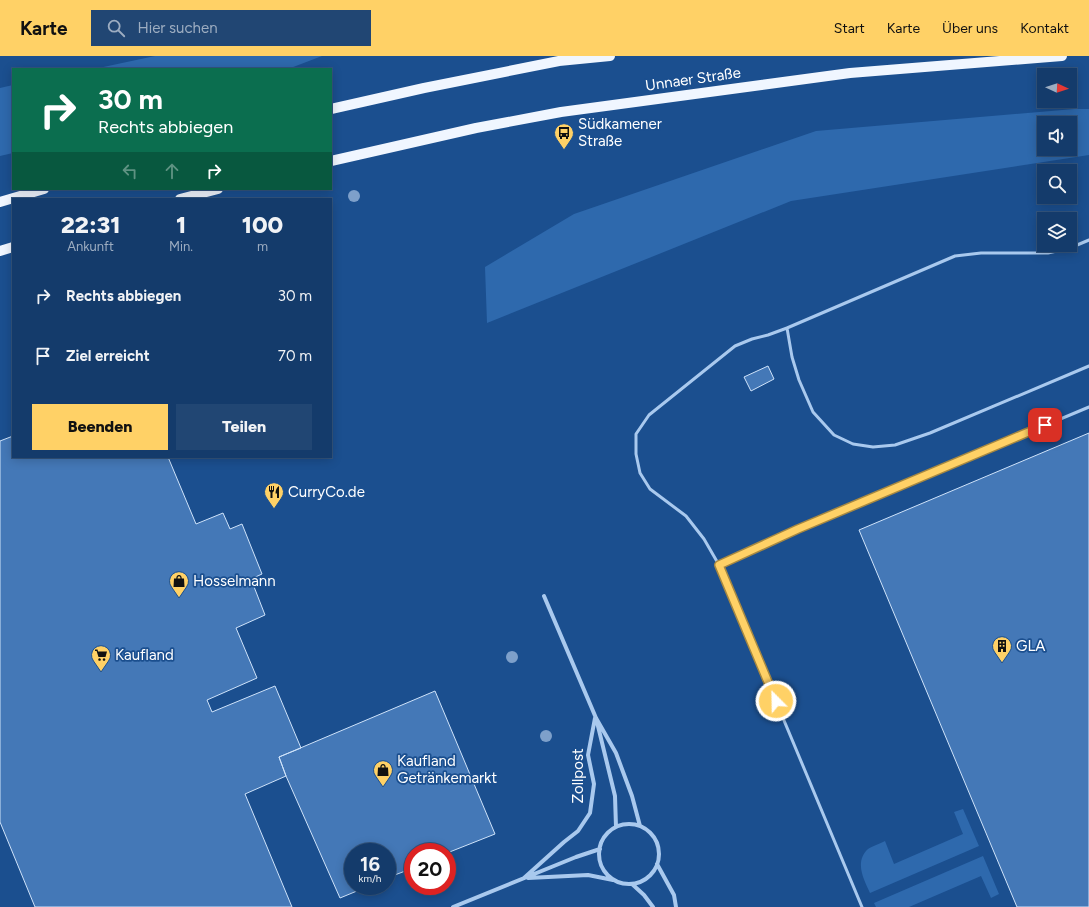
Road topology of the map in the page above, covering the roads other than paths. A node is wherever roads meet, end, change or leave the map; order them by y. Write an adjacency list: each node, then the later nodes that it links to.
1 (610, 56): 3 (main road)
2 (1062, 56): 4 (main road, Unnaer Straße)
3 (332, 109)
4 (332, 161)
5 (41, 190): 8 (main road)
6 (214, 190): 9 (main road)
7 (12, 198): 10 (main road)
8 (14, 198)
9 (184, 198)
10 (0, 202)
11 (1089, 240): 14 (lane)
12 (12, 247): 13 (main road)
13 (0, 251)
14 (787, 328): 15 (lane); 17 (lane)
15 (1089, 366)
16 (1089, 406): 17 (lane)
17 (719, 565): 30 (lane)
18 (544, 596): 19 (street, Zollpost)
19 (596, 718): 20 (street, Zollpost); 21 (street, Zollpost); 24 (street, Zollpost)
20 (640, 826): 21 (street); 23 (street)
21 (616, 827): 22 (street)
22 (600, 849): 24 (street, Zollpost); 25 (street)
23 (657, 864): 26 (street); 29 (street)
24 (524, 878): 25 (street, Zollpost); 27 (street, Zollpost)
25 (615, 880): 26 (street)
26 (632, 884): 28 (street)
27 (453, 907)
28 (653, 907)
29 (676, 907)
30 (862, 907)

